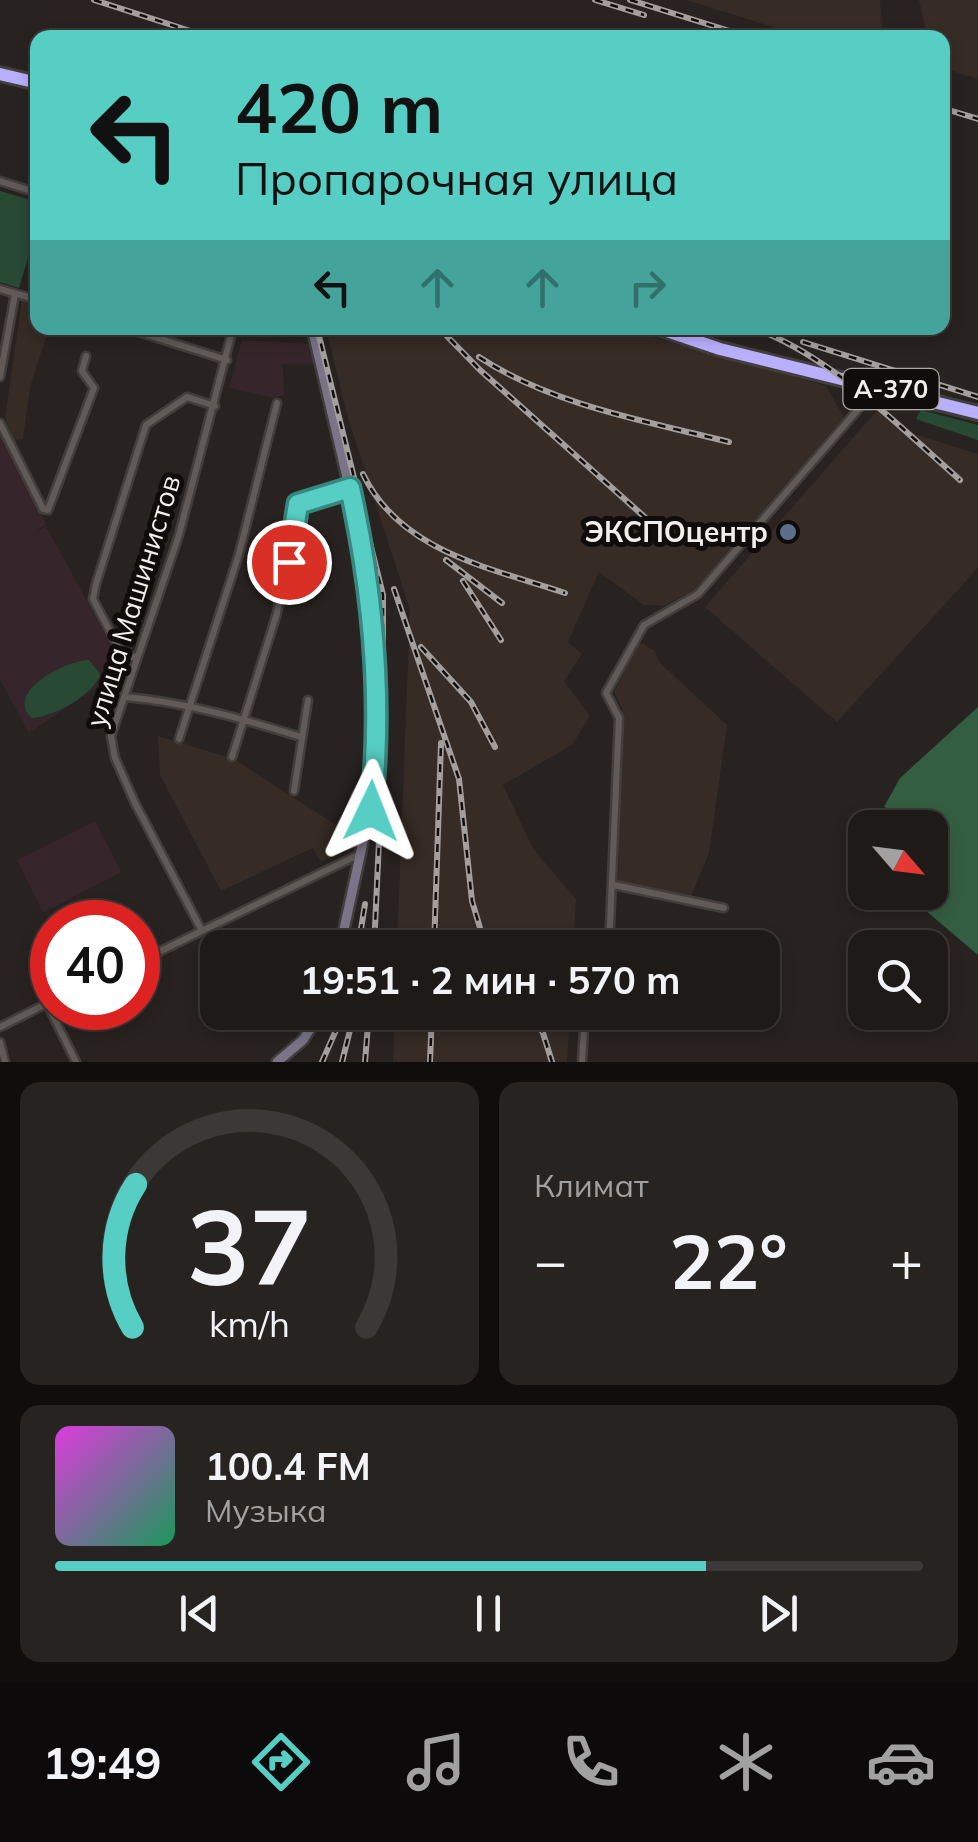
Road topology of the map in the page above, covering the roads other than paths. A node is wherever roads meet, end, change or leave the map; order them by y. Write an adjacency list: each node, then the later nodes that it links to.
1 (1, 79): 2 (highway)
2 (30, 81)
3 (0, 181): 4 (street)
4 (30, 190)
5 (0, 289): 6 (street)
6 (15, 294): 7 (street); 14 (street)
7 (30, 298)
8 (148, 335): 13 (street)
9 (232, 335): 13 (street, улица Машинистов)
10 (314, 335): 20 (street)
11 (679, 335): 15 (highway, А-370)
12 (86, 356): 19 (street)
13 (227, 360): 17 (street, улица Машинистов)
14 (0, 377)
15 (879, 386): 18 (highway, А-370); 31 (street)
16 (277, 404): 24 (street)
17 (215, 406): 21 (street, улица Машинистов); 21 (street)
18 (978, 413)
19 (0, 423)
20 (350, 488): 25 (street); 30 (street)
21 (138, 656): 22 (street, улица Машинистов)
22 (126, 697): 24 (street); 33 (street, улица Машинистов)
23 (308, 700): 27 (street)
24 (189, 705): 25 (street); 26 (street)
25 (244, 720): 27 (street); 28 (street)
26 (179, 738)
27 (301, 738): 29 (street)
28 (232, 757)
29 (294, 791)
30 (363, 852): 34 (street); 35 (street)
31 (614, 885): 32 (street); 36 (street)
32 (724, 908)
33 (201, 930)
34 (204, 930)
35 (344, 930)
36 (610, 930)
37 (200, 932): 38 (street)
38 (160, 951)
39 (30, 1012): 40 (street)
40 (0, 1027)
41 (62, 1030): 46 (street)
42 (309, 1030): 47 (street)
43 (584, 1030): 48 (street)
44 (0, 1042): 45 (street)
45 (5, 1062)
46 (76, 1062)
47 (277, 1062)
48 (582, 1062)

